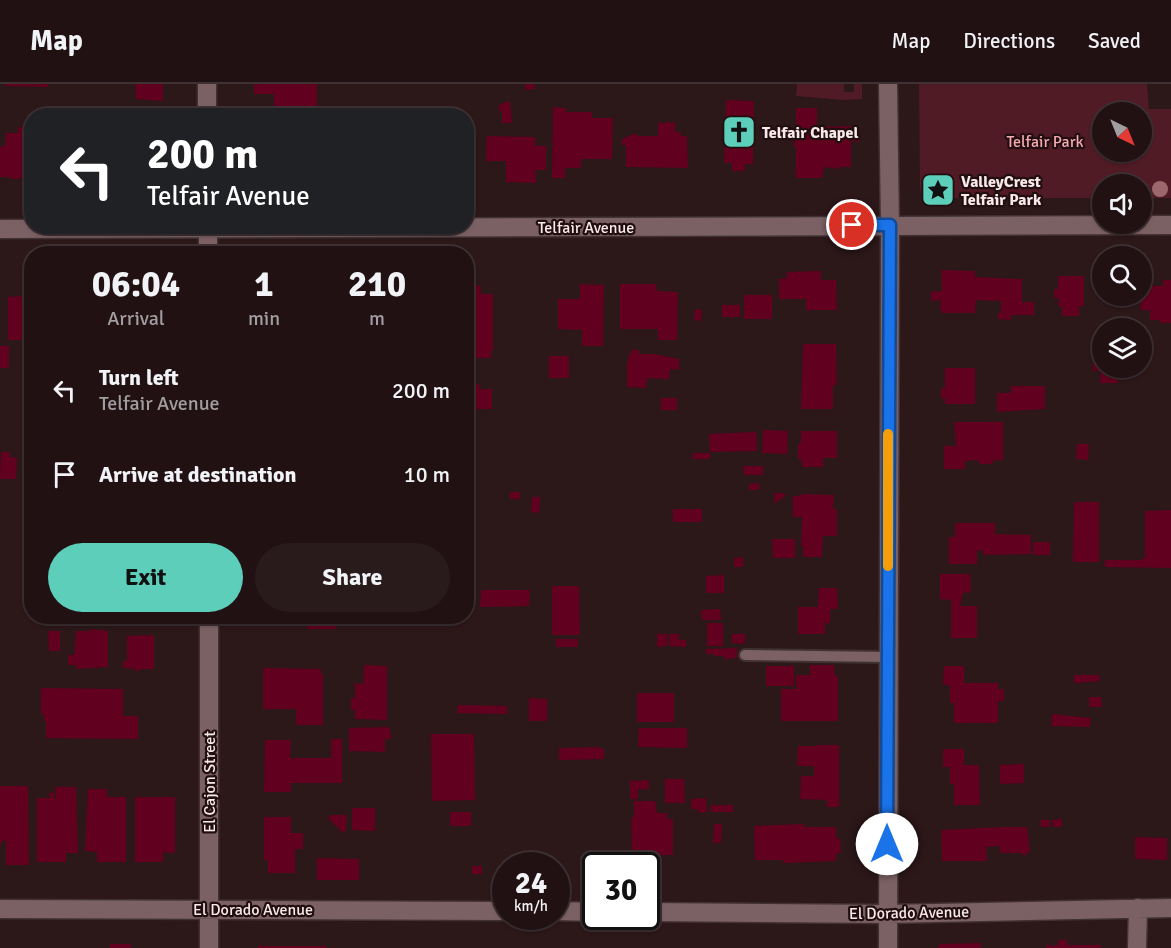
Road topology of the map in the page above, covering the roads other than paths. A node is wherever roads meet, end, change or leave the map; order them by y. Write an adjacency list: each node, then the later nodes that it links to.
1 (207, 84): 3 (street)
2 (888, 84): 4 (street)
3 (207, 108)
4 (890, 225): 5 (street, Telfair Avenue); 6 (street, Telfair Avenue); 11 (street)
5 (1171, 225)
6 (474, 227)
7 (0, 229): 8 (street, Telfair Avenue)
8 (24, 229)
9 (209, 624): 15 (street, El Cajon Street)
10 (745, 655): 11 (lane)
11 (887, 657): 18 (street)
12 (1138, 908): 13 (street, El Dorado Avenue); 18 (street, El Dorado Avenue); 21 (street)
13 (1171, 908)
14 (0, 909): 15 (street, El Dorado Avenue)
15 (209, 909): 16 (street, El Dorado Avenue); 19 (street, El Cajon Street)
16 (492, 911)
17 (660, 912): 18 (street, El Dorado Avenue)
18 (887, 914): 20 (street)
19 (209, 948)
20 (888, 948)
21 (1137, 948)

